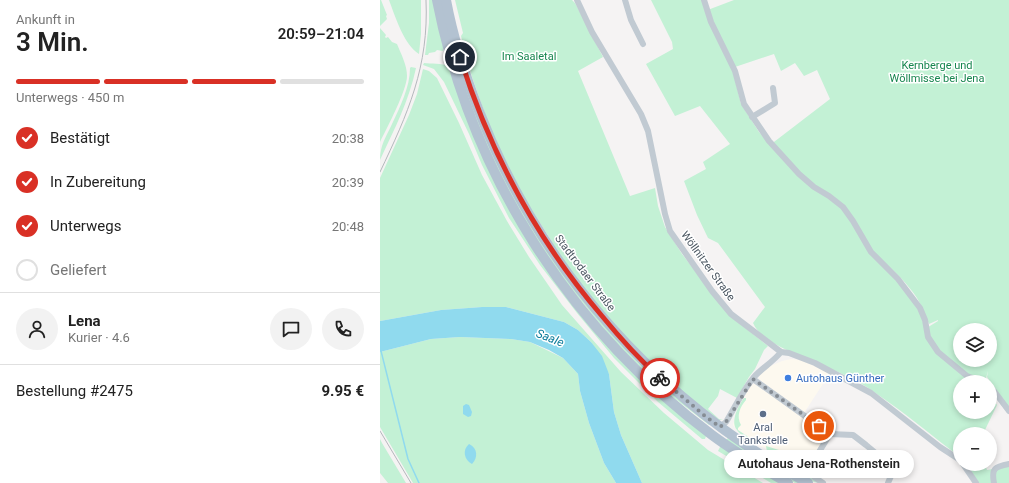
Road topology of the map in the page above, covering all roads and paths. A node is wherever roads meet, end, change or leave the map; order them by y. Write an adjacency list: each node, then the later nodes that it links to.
1 (437, 0): 16 (main road)
2 (446, 0): 14 (main road, Stadtrodaer Straße)
3 (576, 0): 9 (street, Wöllnitzer Straße)
4 (625, 0): 6 (street)
5 (704, 0): 8 (street)
6 (643, 44)
7 (773, 88): 8 (street)
8 (752, 117): 10 (street)
9 (781, 352): 11 (street); 17 (street)
10 (966, 375)
11 (753, 379): 14 (street); 15 (street)
12 (997, 395): 13 (street)
13 (1009, 411)
14 (720, 427): 16 (main road); 21 (main road, Stadtrodaer Straße)
15 (830, 434): 22 (street); 23 (street)
16 (712, 435): 20 (main road)
17 (953, 455)
18 (1009, 464): 25 (street)
19 (968, 471): 24 (street)
20 (788, 483)
21 (808, 483)
22 (823, 483)
23 (888, 483)
24 (976, 483)
25 (994, 483)

